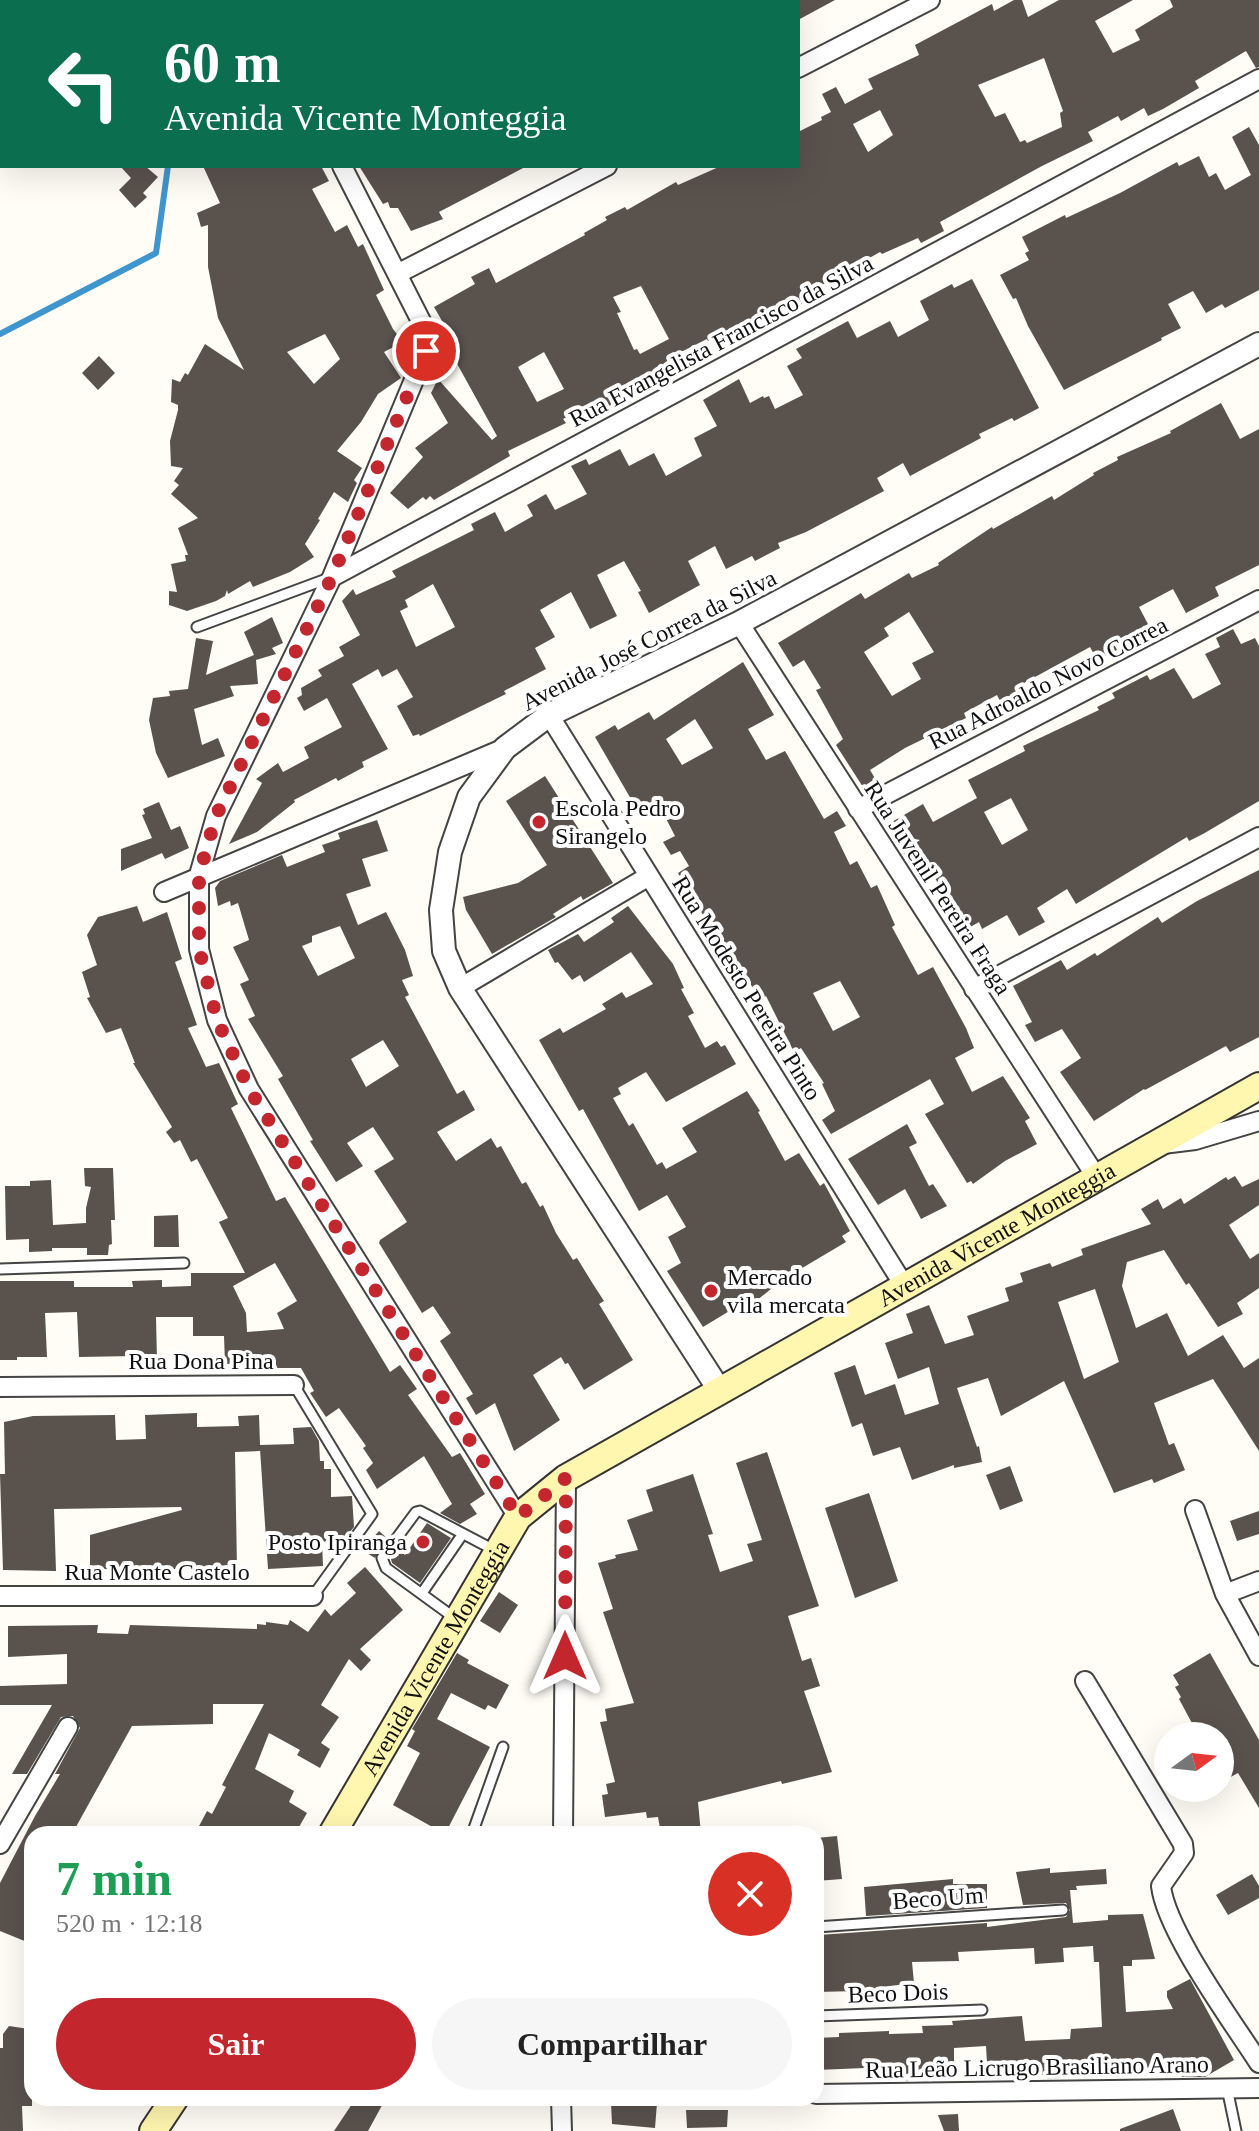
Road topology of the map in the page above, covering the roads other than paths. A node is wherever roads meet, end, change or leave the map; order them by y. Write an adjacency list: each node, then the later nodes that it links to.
1 (930, 0): 2 (street)
2 (800, 67)
3 (1259, 79): 8 (street, Rua Evangelista Francisco da Silva)
4 (343, 168): 6 (street)
5 (603, 168): 6 (street)
6 (397, 274): 8 (street)
7 (1259, 344): 10 (street, Avenida José Correa da Silva)
8 (332, 577): 11 (lane, Rua Evangelista Francisco da Silva); 16 (street)
9 (1259, 600): 14 (street, Rua Adroaldo Novo Correa)
10 (739, 623): 12 (street, Avenida José Correa da Silva); 14 (street, Rua Juvenil Pereira Fraga)
11 (197, 627)
12 (549, 715): 13 (street, Avenida José Correa da Silva); 17 (street, Rua Modesto Pereira Pinto)
13 (505, 748): 16 (street); 19 (street, Avenida José Correa da Silva)
14 (858, 809): 20 (street, Rua Juvenil Pereira Fraga)
15 (1259, 837): 20 (street)
16 (199, 875): 18 (street); 33 (street)
17 (649, 876): 19 (street); 27 (street, Rua Modesto Pereira Pinto)
18 (164, 892)
19 (460, 988): 30 (street, Avenida José Correa da Silva)
20 (974, 989): 24 (street, Rua Juvenil Pereira Fraga)
21 (1259, 1086): 23 (main road, Avenida Vicente Monteggia)
22 (1259, 1121): 23 (street)
23 (1157, 1145): 24 (main road, Avenida Vicente Monteggia)
24 (1097, 1178): 27 (main road, Avenida Vicente Monteggia)
25 (184, 1263): 26 (lane)
26 (0, 1269)
27 (905, 1287): 30 (main road, Avenida Vicente Monteggia)
28 (294, 1385): 29 (street, Rua Dona Pina); 40 (lane, Rua Dona Pina)
29 (0, 1387)
30 (720, 1391): 31 (main road, Avenida Vicente Monteggia)
31 (566, 1478): 33 (main road, Avenida Vicente Monteggia); 50 (street)
32 (1195, 1510): 38 (street)
33 (518, 1517): 35 (main road, Avenida Vicente Monteggia)
34 (462, 1535): 35 (lane); 37 (lane); 37 (lane)
35 (497, 1552): 41 (main road, Avenida Vicente Monteggia)
36 (1259, 1581): 38 (street)
37 (422, 1593): 41 (lane)
38 (1225, 1594): 42 (street)
39 (0, 1596): 40 (street, Rua Monte Castelo)
40 (313, 1596)
41 (456, 1619): 48 (main road, Avenida Vicente Monteggia)
42 (1259, 1656)
43 (1085, 1681): 56 (street)
44 (68, 1727): 47 (street)
45 (503, 1747): 49 (lane)
46 (0, 1813): 47 (street)
47 (20, 1813): 51 (street)
48 (337, 1826)
49 (475, 1826)
50 (563, 1826)
51 (0, 1844)
52 (1063, 1910): 53 (lane, Beco Um)
53 (824, 1926)
54 (982, 2010): 55 (lane, Beco Dois)
55 (824, 2016)
56 (1259, 2063)
57 (1227, 2088): 58 (street, Rua Leão Licrugo Brasiliano Arano); 59 (street, Rua Leão Licrugo Brasiliano Arano); 64 (lane)
58 (1259, 2088)
59 (824, 2094)
60 (170, 2106): 62 (main road)
61 (561, 2106): 63 (street)
62 (153, 2131)
63 (562, 2131)
64 (1236, 2131)

